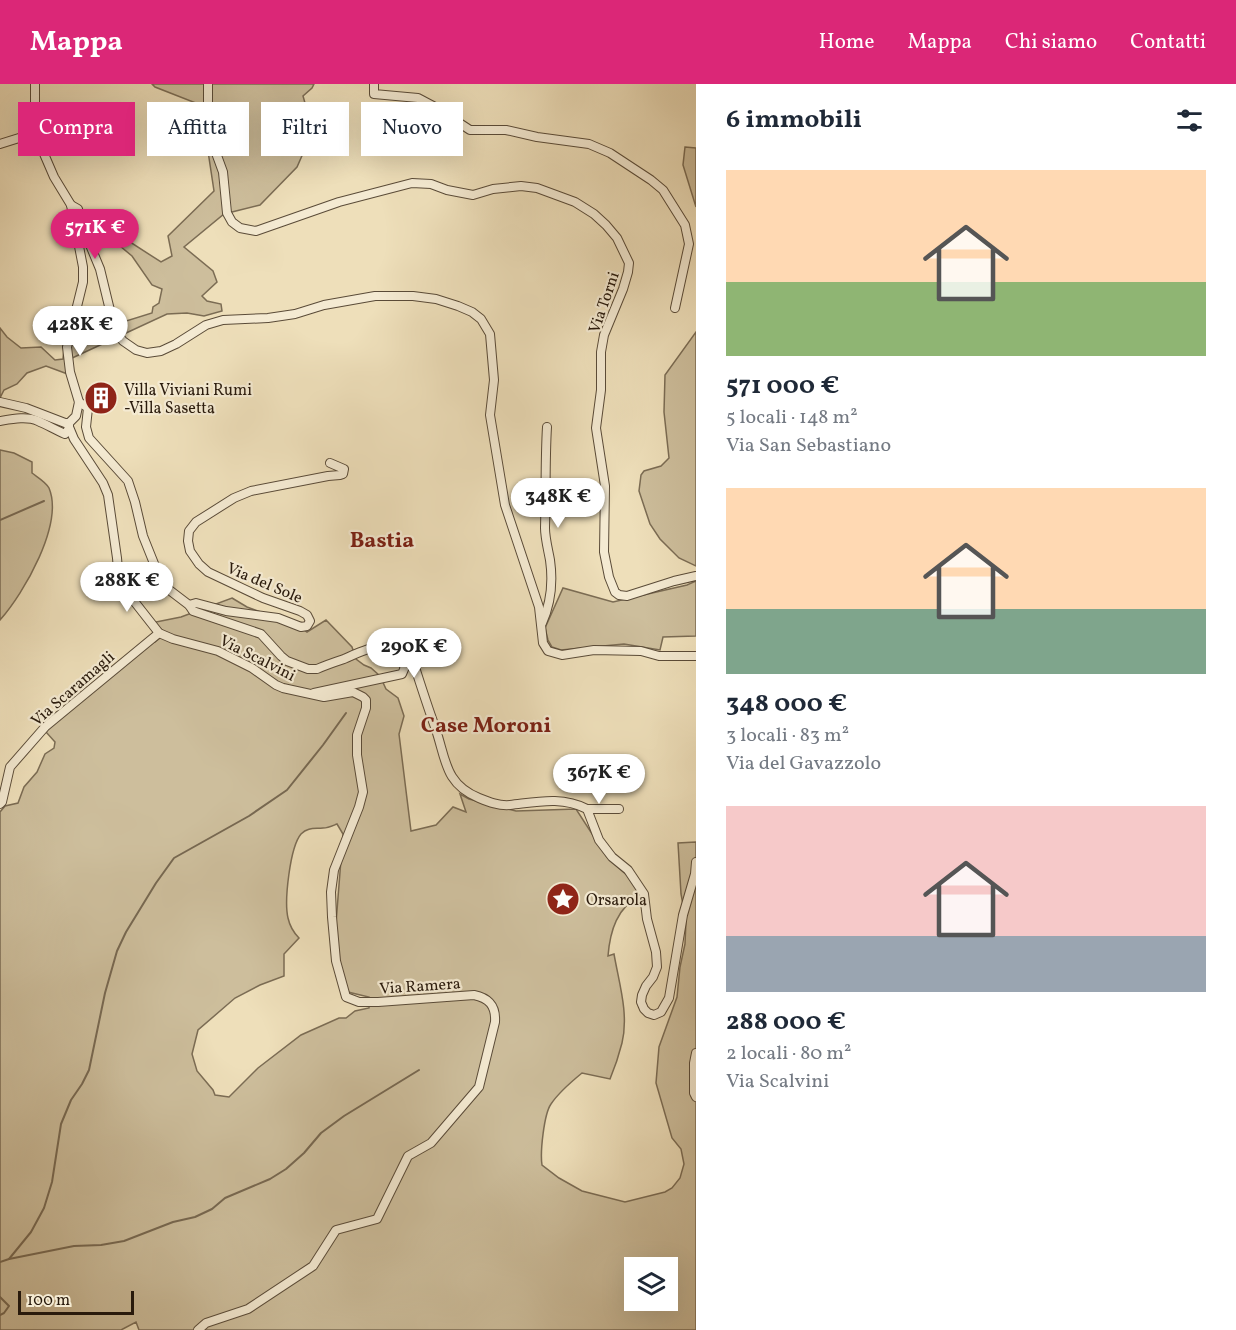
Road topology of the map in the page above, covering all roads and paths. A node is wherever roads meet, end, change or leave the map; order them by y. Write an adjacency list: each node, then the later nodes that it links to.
1 (35, 84): 4 (street)
2 (208, 84): 16 (street, Via Torni)
3 (374, 84): 9 (street)
4 (35, 102)
5 (18, 138): 6 (street)
6 (0, 144)
7 (45, 156): 8 (street)
8 (71, 205): 11 (street); 18 (street)
9 (675, 308)
10 (0, 402): 13 (street)
11 (79, 402): 13 (street); 17 (street)
12 (0, 421): 13 (street)
13 (69, 425): 19 (street)
14 (547, 427): 18 (street)
15 (330, 463): 17 (street, Via del Sole)
16 (696, 576)
17 (189, 604): 20 (street)
18 (541, 624): 21 (street)
19 (159, 633): 22 (street, Via Scalvini); 23 (street, Via Scaramagli)
20 (389, 646): 22 (street, Via Scalvini); 24 (street)
21 (696, 656)
22 (311, 694): 29 (street, Via Ramera)
23 (0, 804)
24 (587, 809): 25 (street); 26 (street)
25 (619, 809)
26 (696, 862)
27 (696, 1053): 28 (street)
28 (696, 1097)
29 (198, 1330)

